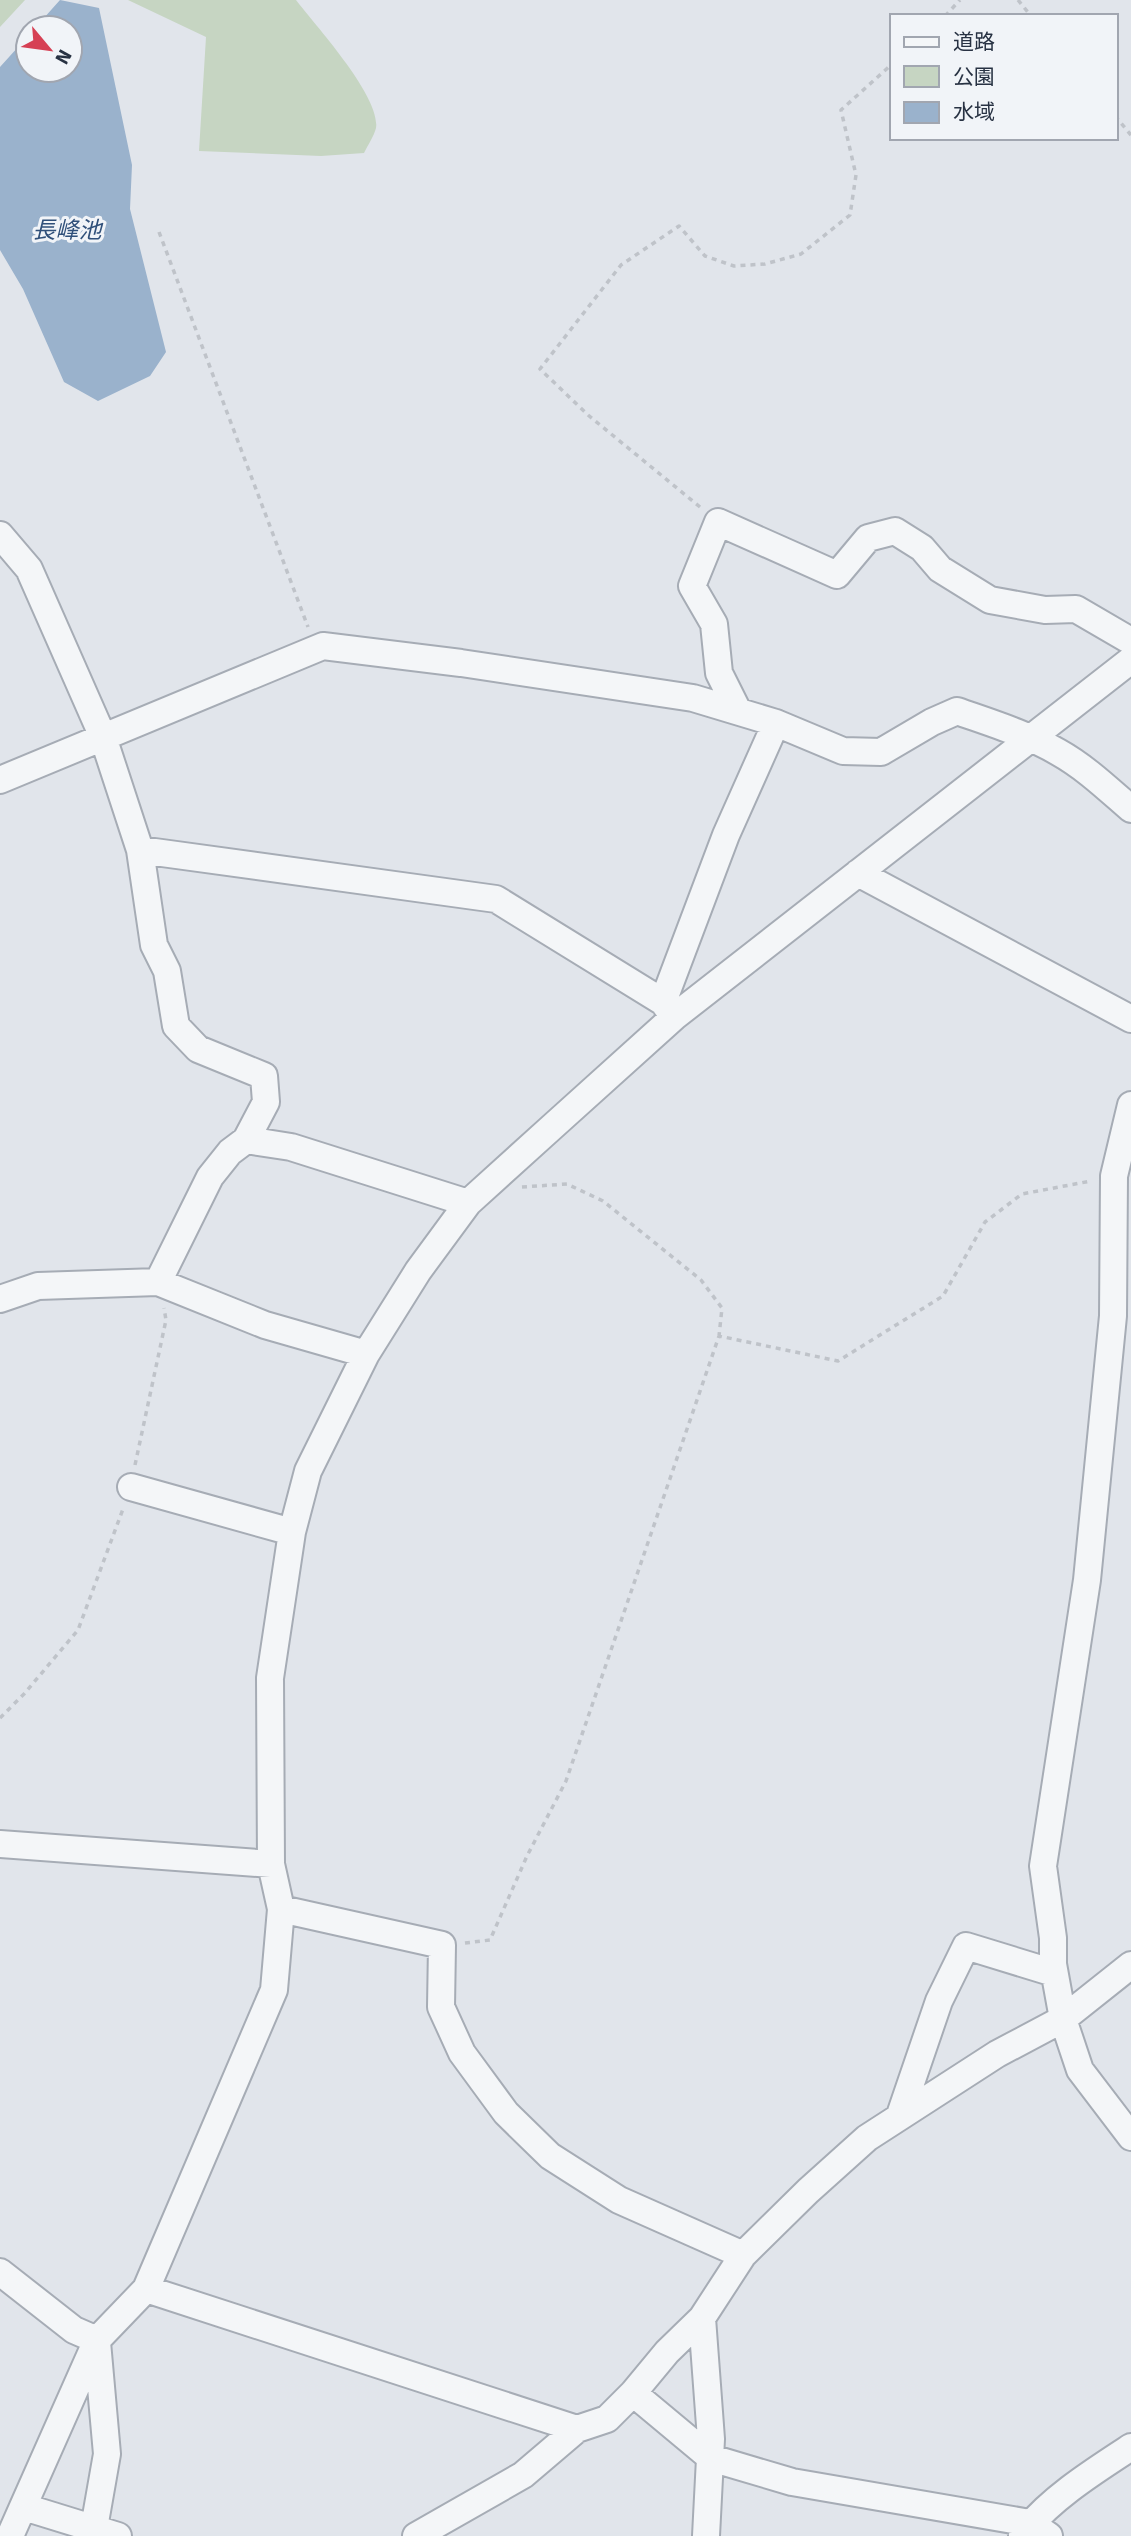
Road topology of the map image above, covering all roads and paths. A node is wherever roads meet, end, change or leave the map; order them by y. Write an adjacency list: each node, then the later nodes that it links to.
1 (960, 0): 3 (path)
2 (1018, 0): 4 (path)
3 (947, 14)
4 (1029, 14)
5 (890, 66): 9 (path)
6 (1117, 118): 7 (path)
7 (1131, 135)
8 (159, 232): 12 (path)
9 (718, 522): 11 (street); 14 (street)
10 (0, 535): 16 (street)
11 (1131, 641)
12 (316, 649): 14 (street); 16 (street)
13 (1131, 660): 17 (street)
14 (738, 711): 15 (street)
15 (776, 723): 17 (street); 22 (street)
16 (103, 737): 18 (street); 20 (street)
17 (1032, 738): 19 (street); 21 (street)
18 (0, 780)
19 (1131, 810)
20 (140, 850): 22 (street); 25 (street)
21 (858, 873): 22 (street); 23 (street)
22 (668, 1010): 27 (street)
23 (1131, 1019)
24 (1131, 1105): 26 (street)
25 (246, 1140): 27 (street); 28 (street)
26 (1114, 1176): 30 (path); 40 (street)
27 (477, 1195): 30 (path); 31 (street)
28 (158, 1282): 29 (street); 31 (street); 32 (path)
29 (0, 1299)
30 (719, 1336): 38 (path)
31 (366, 1354): 33 (street)
32 (131, 1487): 33 (street); 34 (path)
33 (292, 1532): 36 (street)
34 (0, 1718)
35 (0, 1844): 36 (street)
36 (271, 1864): 37 (street)
37 (281, 1909): 38 (street); 46 (street)
38 (442, 1945): 44 (street)
39 (1131, 1965): 41 (street)
40 (1054, 1973): 41 (street); 42 (street)
41 (1063, 2018): 42 (street); 43 (street)
42 (900, 2115): 44 (street)
43 (1131, 2137)
44 (744, 2255): 47 (street)
45 (0, 2272): 48 (street)
46 (146, 2289): 48 (street); 50 (street)
47 (702, 2318): 49 (street); 52 (street)
48 (97, 2340): 53 (street); 54 (street)
49 (633, 2393): 50 (street); 52 (street)
50 (577, 2429): 57 (street)
51 (1131, 2447): 55 (street)
52 (711, 2458): 55 (street); 58 (street)
53 (24, 2507): 54 (street); 56 (street)
54 (106, 2532)
55 (1033, 2532)
56 (10, 2536)
57 (416, 2536)
58 (706, 2536)

